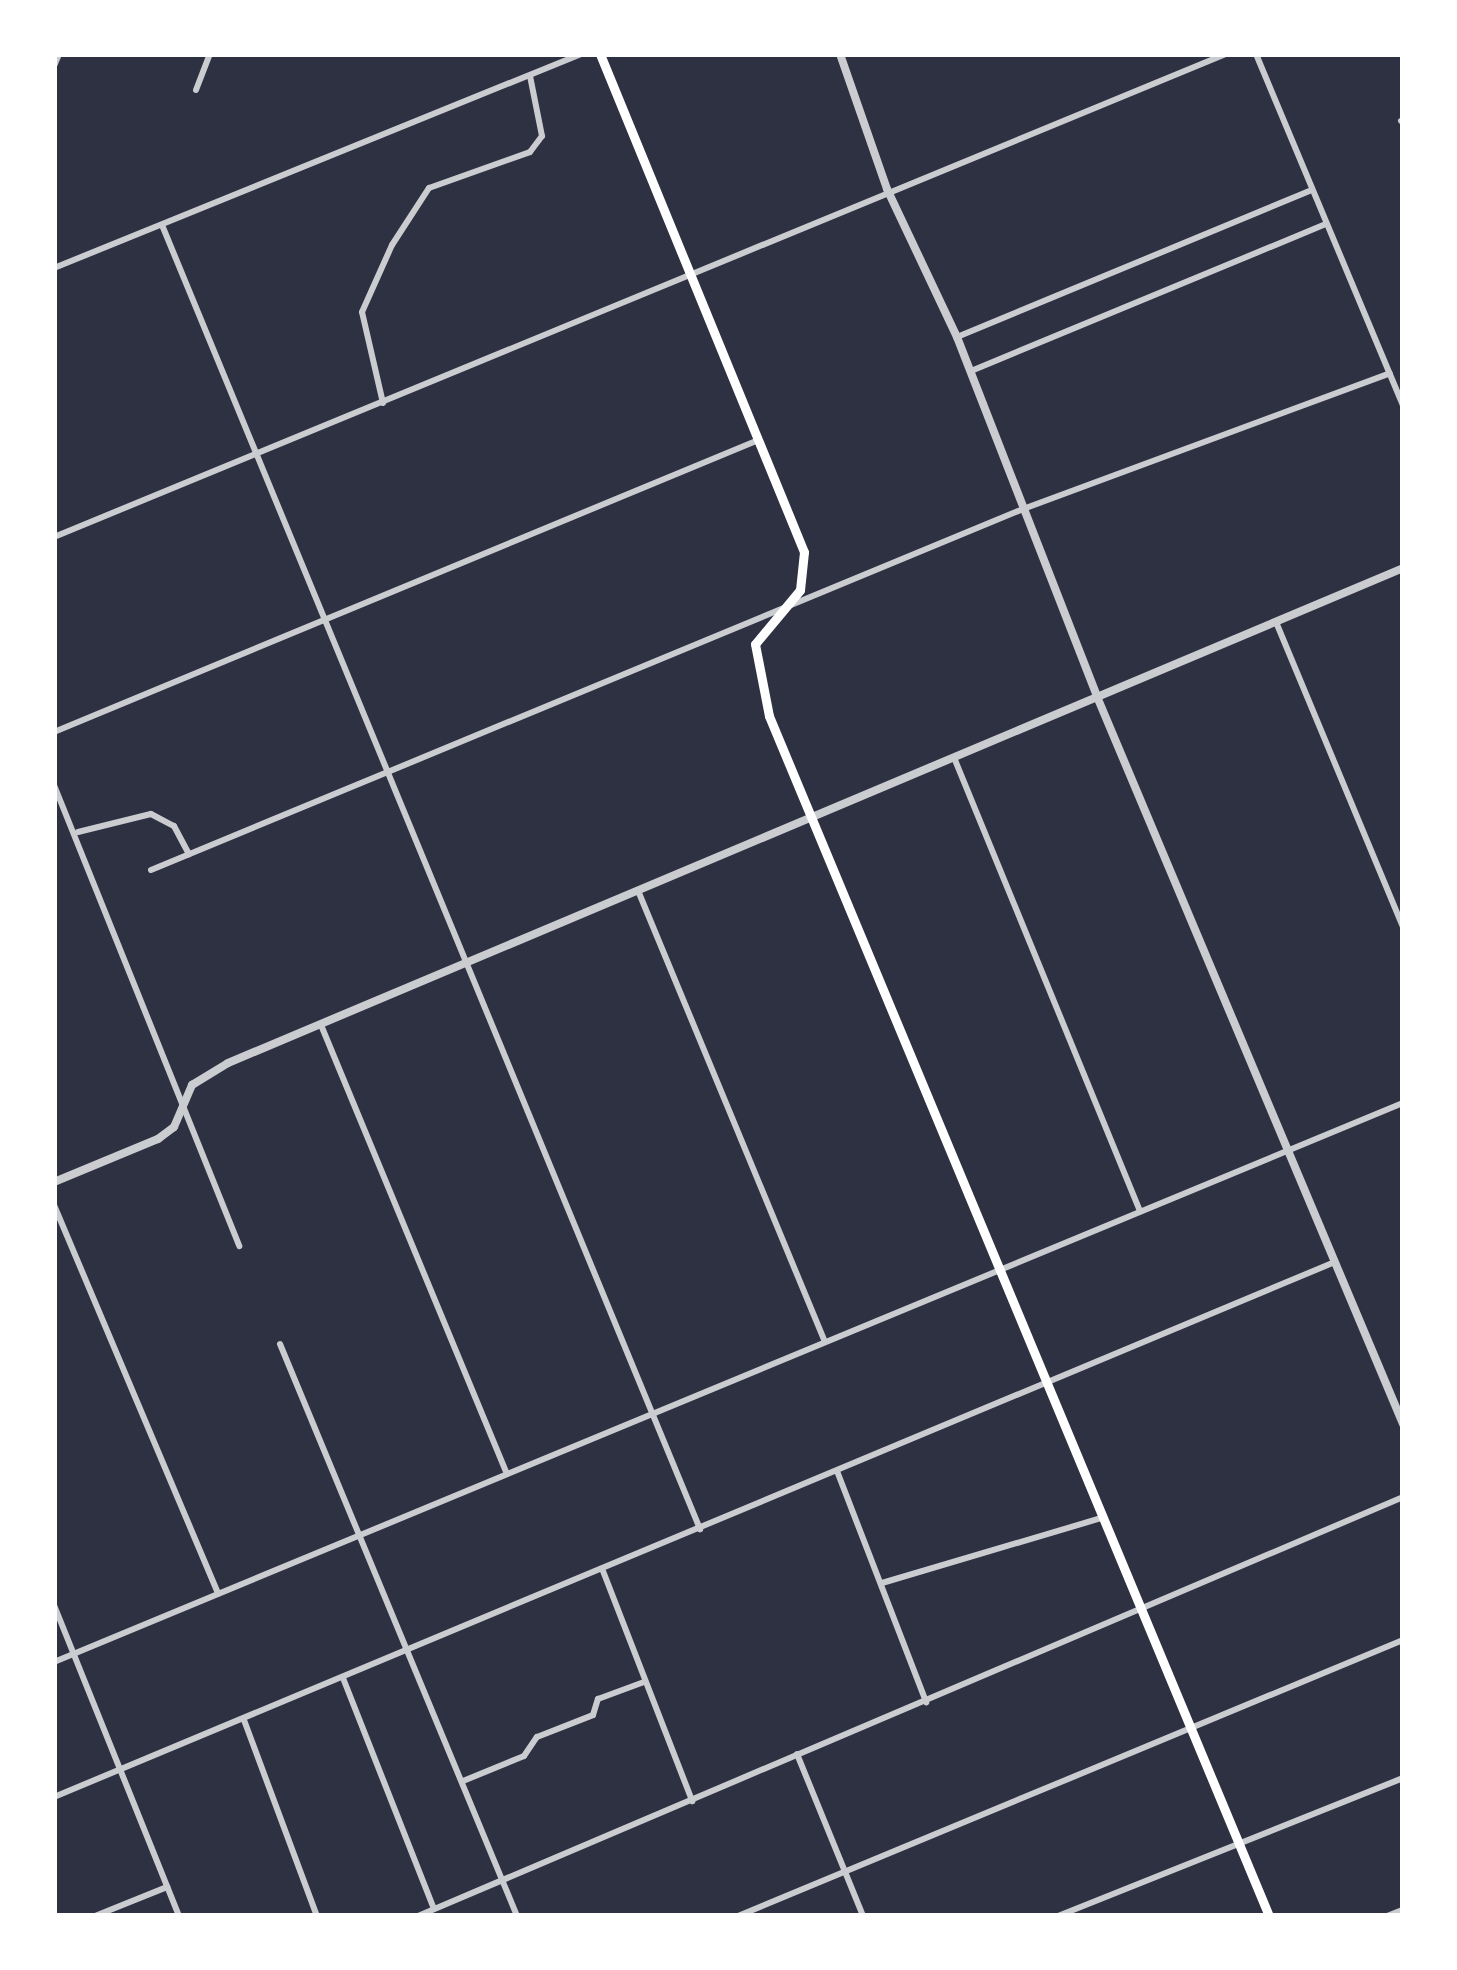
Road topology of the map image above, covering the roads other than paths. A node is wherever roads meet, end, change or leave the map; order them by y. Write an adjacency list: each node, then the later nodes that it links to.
1 (59, 54): 8 (street)
2 (211, 54): 10 (street)
3 (581, 54): 9 (street)
4 (600, 54): 16 (main road)
5 (840, 54): 11 (street)
6 (1226, 54): 11 (street)
7 (1256, 54): 12 (street)
8 (54, 65)
9 (530, 75): 14 (street); 20 (street)
10 (196, 90)
11 (887, 189): 16 (street); 17 (street)
12 (1312, 190): 13 (street); 17 (street)
13 (1326, 224): 18 (street); 19 (street)
14 (162, 225): 15 (street); 23 (street)
15 (54, 268)
16 (691, 271): 20 (street); 22 (main road)
17 (957, 337): 18 (street)
18 (971, 371): 24 (street)
19 (1390, 373): 21 (street); 24 (street)
20 (383, 403): 23 (street)
21 (1403, 405)
22 (760, 440): 27 (main road); 28 (street)
23 (256, 454): 25 (street); 28 (street)
24 (1023, 508): 27 (street); 30 (street)
25 (54, 537)
26 (1403, 568): 29 (street)
27 (775, 613): 33 (street); 35 (main road)
28 (326, 618): 31 (street); 33 (street)
29 (1276, 622): 30 (street); 40 (street)
30 (1098, 699): 32 (street); 45 (street)
31 (54, 732)
32 (955, 760): 35 (street); 48 (street)
33 (387, 776): 37 (street); 41 (street)
34 (54, 784): 36 (street)
35 (814, 822): 39 (street); 51 (main road)
36 (78, 832): 37 (street); 44 (street)
37 (189, 854): 38 (street)
38 (151, 870)
39 (639, 893): 41 (street); 52 (street)
40 (1403, 927)
41 (464, 964): 42 (street); 55 (street)
42 (321, 1025): 44 (street); 58 (street)
43 (1403, 1103): 45 (street)
44 (180, 1104): 46 (street); 49 (street)
45 (1288, 1149): 48 (street); 50 (street)
46 (54, 1182)
47 (54, 1205): 65 (street)
48 (1140, 1211): 51 (street)
49 (239, 1246)
50 (1336, 1262): 54 (street); 56 (street)
51 (998, 1269): 52 (street); 54 (main road)
52 (824, 1340): 55 (street)
53 (280, 1344): 62 (street)
54 (1046, 1383): 57 (street); 60 (main road)
55 (653, 1412): 58 (street); 61 (street)
56 (1403, 1424)
57 (837, 1471): 61 (street); 64 (street)
58 (507, 1473): 62 (street)
59 (1403, 1497): 67 (street)
60 (1102, 1517): 64 (street); 67 (main road)
61 (700, 1529): 63 (street)
62 (358, 1534): 65 (street); 69 (street)
63 (603, 1571): 69 (street); 73 (street)
64 (882, 1583): 74 (street)
65 (218, 1594): 70 (street)
66 (54, 1605): 70 (street)
67 (1143, 1610): 74 (street); 76 (main road)
68 (1403, 1640): 76 (street)
69 (409, 1653): 72 (street); 80 (street)
70 (74, 1654): 71 (street); 78 (street)
71 (54, 1662)
72 (344, 1678): 75 (street); 87 (street)
73 (644, 1682): 80 (street); 82 (street)
74 (926, 1702): 77 (street)
75 (244, 1720): 78 (street); 91 (street)
76 (1192, 1728): 83 (main road); 84 (street)
77 (797, 1754): 82 (street); 84 (street)
78 (120, 1769): 81 (street); 86 (street)
79 (1403, 1778): 83 (street)
80 (463, 1781): 85 (street)
81 (54, 1797)
82 (692, 1802): 85 (street)
83 (1237, 1841): 96 (street); 97 (main road)
84 (844, 1871): 94 (street); 95 (street)
85 (502, 1881): 87 (street); 93 (street)
86 (167, 1887): 89 (street); 90 (street)
87 (434, 1909): 92 (street)
88 (1403, 1910): 98 (street)
89 (95, 1916)
90 (179, 1916)
91 (316, 1916)
92 (418, 1916)
93 (517, 1916)
94 (738, 1916)
95 (863, 1916)
96 (1058, 1916)
97 (1269, 1916)
98 (1387, 1916)

